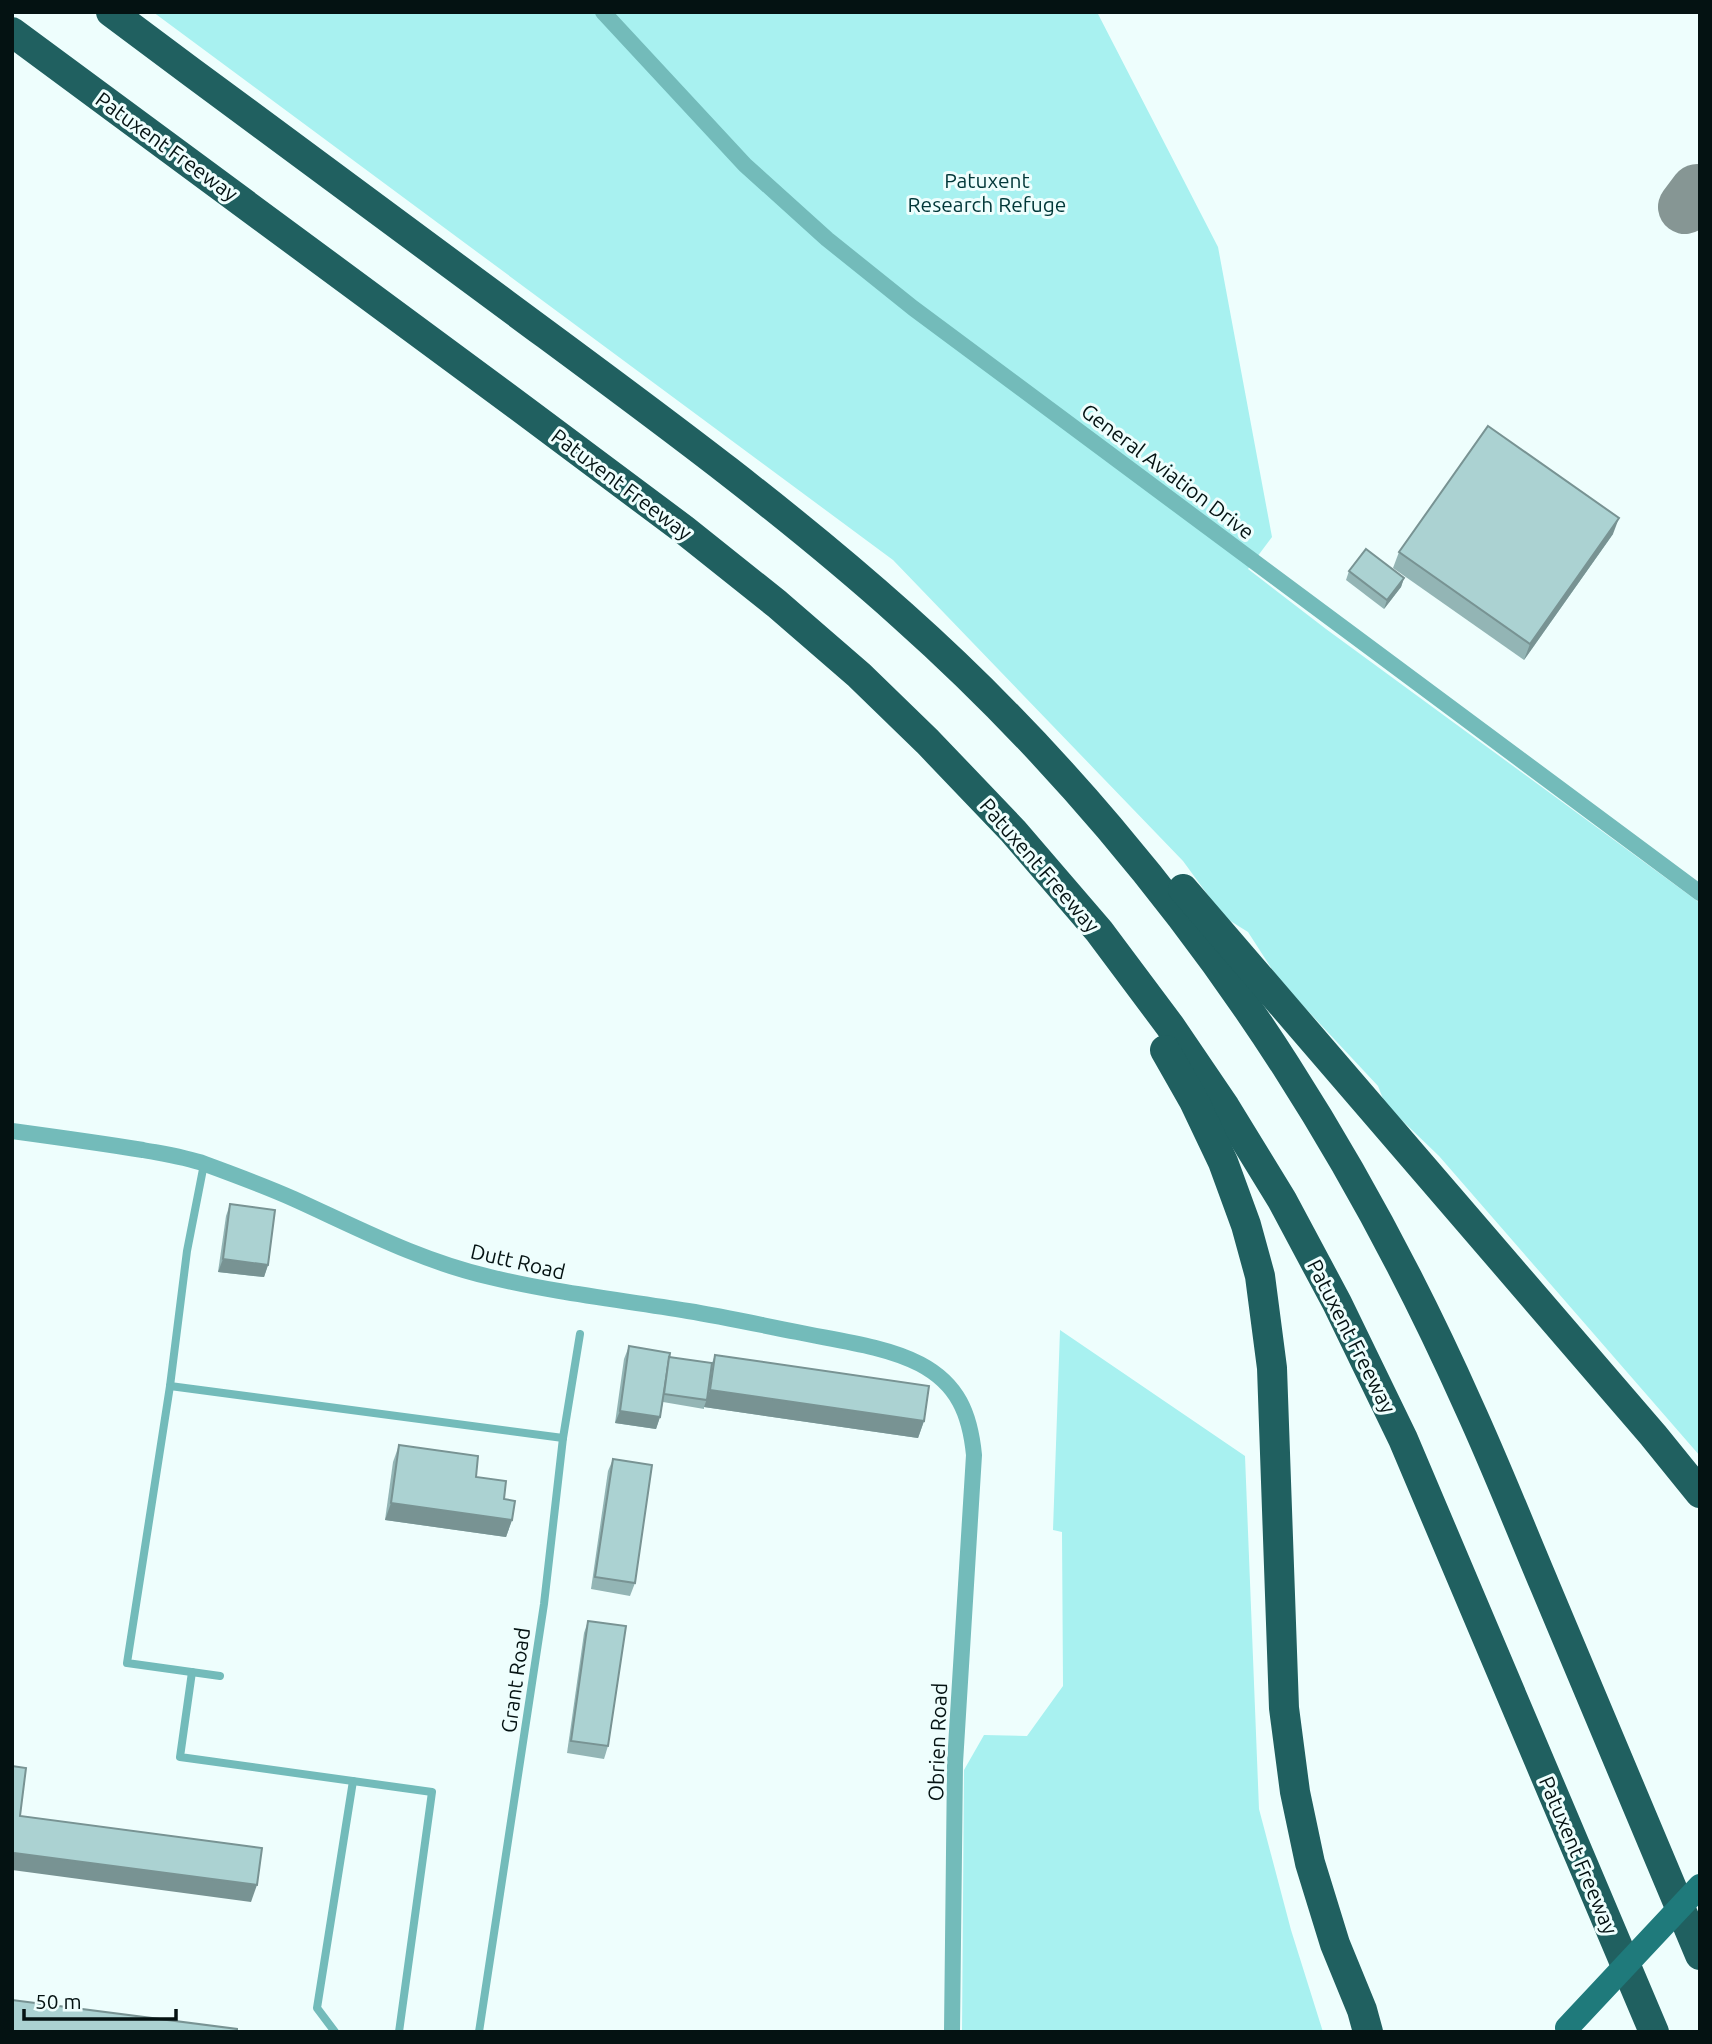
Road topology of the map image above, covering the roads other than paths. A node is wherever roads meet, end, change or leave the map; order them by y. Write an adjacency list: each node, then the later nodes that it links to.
1 (111, 12): 4 (highway)
2 (603, 12): 6 (street, General Aviation Drive)
3 (12, 32): 5 (highway, Patuxent Freeway)
4 (980, 689): 11 (highway); 20 (highway)
5 (928, 742): 26 (highway); 27 (highway, Patuxent Freeway)
6 (1700, 893)
7 (12, 1131): 8 (street, Dutt Road)
8 (204, 1164): 10 (lane); 13 (street, Dutt Road)
9 (580, 1334): 12 (lane, Grant Road)
10 (170, 1386): 12 (lane); 16 (lane)
11 (1653, 1435): 14 (highway); 15 (highway)
12 (563, 1438): 24 (lane, Grant Road)
13 (974, 1455): 25 (street, Obrien Road)
14 (1700, 1479)
15 (1700, 1493)
16 (192, 1672): 17 (lane); 18 (lane)
17 (220, 1676)
18 (354, 1781): 22 (lane); 23 (lane)
19 (1700, 1886): 21 (main road, bridge)
20 (1700, 1955)
21 (1567, 2028)
22 (335, 2032)
23 (399, 2032)
24 (479, 2032)
25 (952, 2032)
26 (1368, 2032)
27 (1654, 2032)

